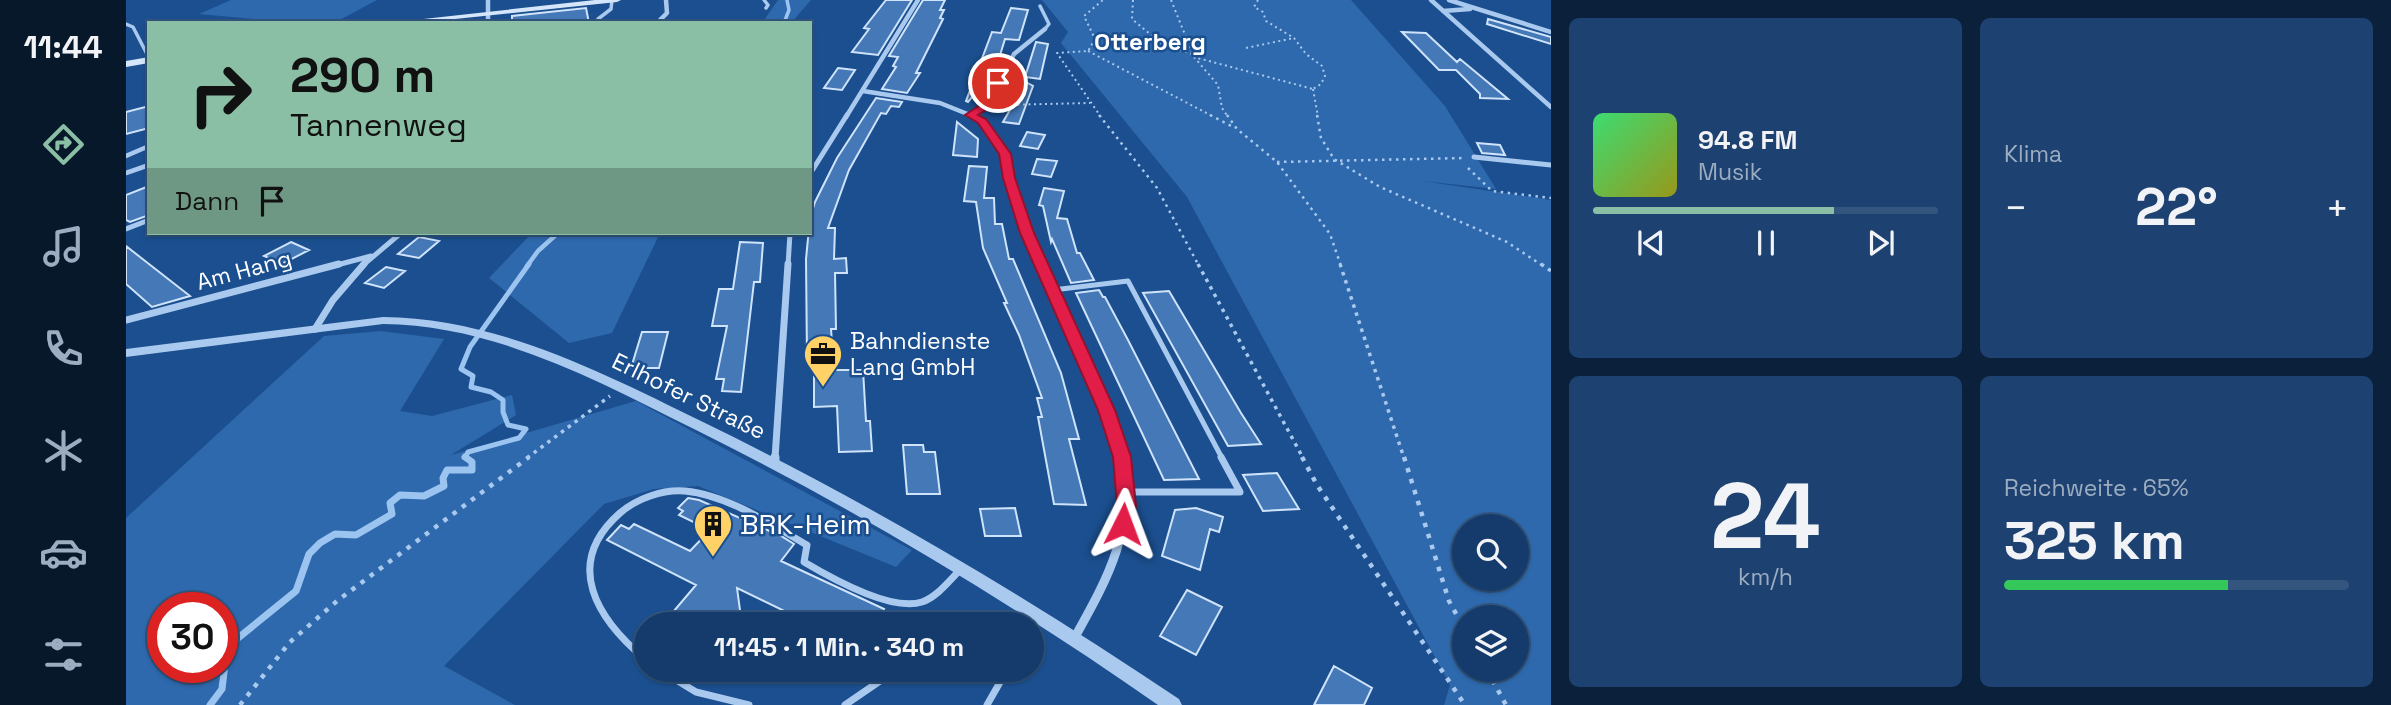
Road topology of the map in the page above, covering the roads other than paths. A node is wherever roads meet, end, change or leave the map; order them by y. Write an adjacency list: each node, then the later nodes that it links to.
1 (488, 0): 12 (street)
2 (614, 0): 12 (main road); 15 (lane)
3 (668, 0): 16 (street)
4 (764, 0): 9 (lane)
5 (918, 0): 23 (street)
6 (1431, 0): 11 (street)
7 (1449, 0): 10 (street)
8 (1040, 6): 18 (lane)
9 (766, 8)
10 (1477, 10): 11 (street); 19 (street)
11 (1443, 11): 24 (street)
12 (486, 12): 13 (main road); 14 (street)
13 (418, 21)
14 (488, 21)
15 (598, 21)
16 (659, 21)
17 (126, 24): 20 (lane)
18 (1045, 29): 25 (street)
19 (1551, 32)
20 (147, 55)
21 (147, 59): 22 (main road)
22 (126, 64)
23 (863, 91): 25 (street); 31 (street)
24 (1551, 107)
25 (970, 115): 38 (street)
26 (147, 147): 27 (lane)
27 (126, 156)
28 (1474, 157): 29 (street)
29 (1551, 165)
30 (147, 166): 32 (lane)
31 (812, 171)
32 (126, 173)
33 (147, 221): 34 (street)
34 (126, 229)
35 (398, 235): 37 (street, Am Hang)
36 (790, 235): 42 (street)
37 (371, 256): 39 (street, Am Hang); 40 (street, Am Hang)
38 (1053, 290): 43 (street); 43 (lane)
39 (126, 320)
40 (315, 328): 41 (street, Erlhofer Straße); 42 (street, Erlhofer Straße)
41 (126, 353)
42 (775, 463): 44 (street, Erlhofer Straße)
43 (1125, 492): 47 (street)
44 (963, 567): 45 (street, Erlhofer Straße); 48 (lane)
45 (1022, 612)
46 (1044, 625): 47 (street, Erlhofer Straße)
47 (1075, 637): 55 (street, Erlhofer Straße)
48 (634, 651)
49 (680, 682): 52 (lane)
50 (879, 682): 53 (lane)
51 (1000, 682): 54 (lane)
52 (749, 705)
53 (845, 705)
54 (987, 705)
55 (1173, 705)

